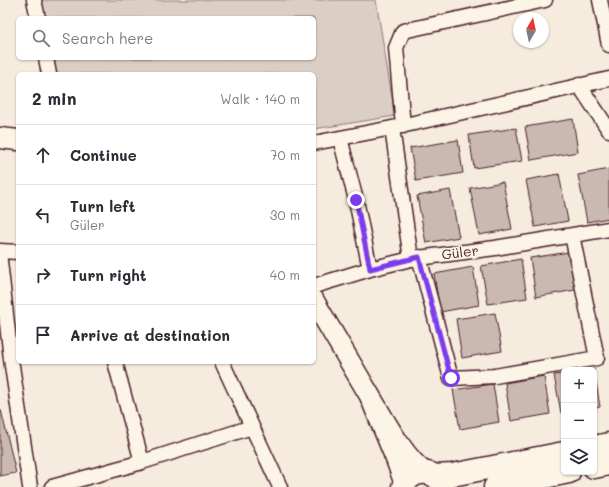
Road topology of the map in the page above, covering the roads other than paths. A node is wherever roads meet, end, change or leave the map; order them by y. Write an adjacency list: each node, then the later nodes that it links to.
1 (34, 0): 4 (street)
2 (545, 0): 10 (street)
3 (600, 0): 5 (street)
4 (38, 16)
5 (609, 45)
6 (46, 60): 7 (street)
7 (49, 72)
8 (609, 79): 9 (street)
9 (579, 85): 10 (street); 11 (street)
10 (398, 127): 13 (street); 20 (street)
11 (609, 130)
12 (0, 138): 14 (street)
13 (340, 138): 15 (street); 22 (street)
14 (16, 140)
15 (316, 143)
16 (609, 229): 17 (street, Güler)
17 (572, 234): 20 (street, Güler); 20 (street)
18 (0, 251): 19 (street)
19 (16, 252)
20 (415, 258): 22 (street, Güler)
21 (0, 261): 38 (street)
22 (370, 269): 23 (street, Güler)
23 (316, 285)
24 (316, 304): 27 (street)
25 (116, 364): 32 (street)
26 (223, 364): 28 (street)
27 (370, 396): 36 (street); 37 (street)
28 (252, 427): 32 (street); 40 (street)
29 (609, 444): 30 (main road)
30 (597, 446)
31 (561, 454): 36 (main road)
32 (142, 462): 39 (street)
33 (609, 464): 34 (main road)
34 (597, 466)
35 (561, 474): 41 (main road)
36 (435, 479): 37 (main road)
37 (404, 485)
38 (30, 487)
39 (52, 487)
40 (280, 487)
41 (495, 487)

